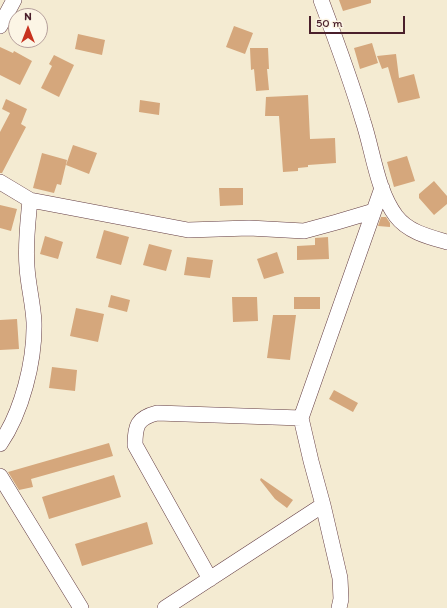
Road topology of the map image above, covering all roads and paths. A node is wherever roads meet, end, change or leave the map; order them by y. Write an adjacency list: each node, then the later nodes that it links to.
1 (14, 0): 3 (street)
2 (320, 0): 5 (street)
3 (0, 26)
4 (0, 182): 6 (street)
5 (382, 188): 7 (street); 8 (street)
6 (30, 200): 7 (street); 10 (street)
7 (374, 211): 9 (street)
8 (447, 242)
9 (300, 418): 12 (street); 13 (street)
10 (0, 444)
11 (0, 476): 14 (street)
12 (323, 505): 13 (street); 16 (street)
13 (210, 578): 15 (street)
14 (81, 608)
15 (166, 608)
16 (339, 608)

